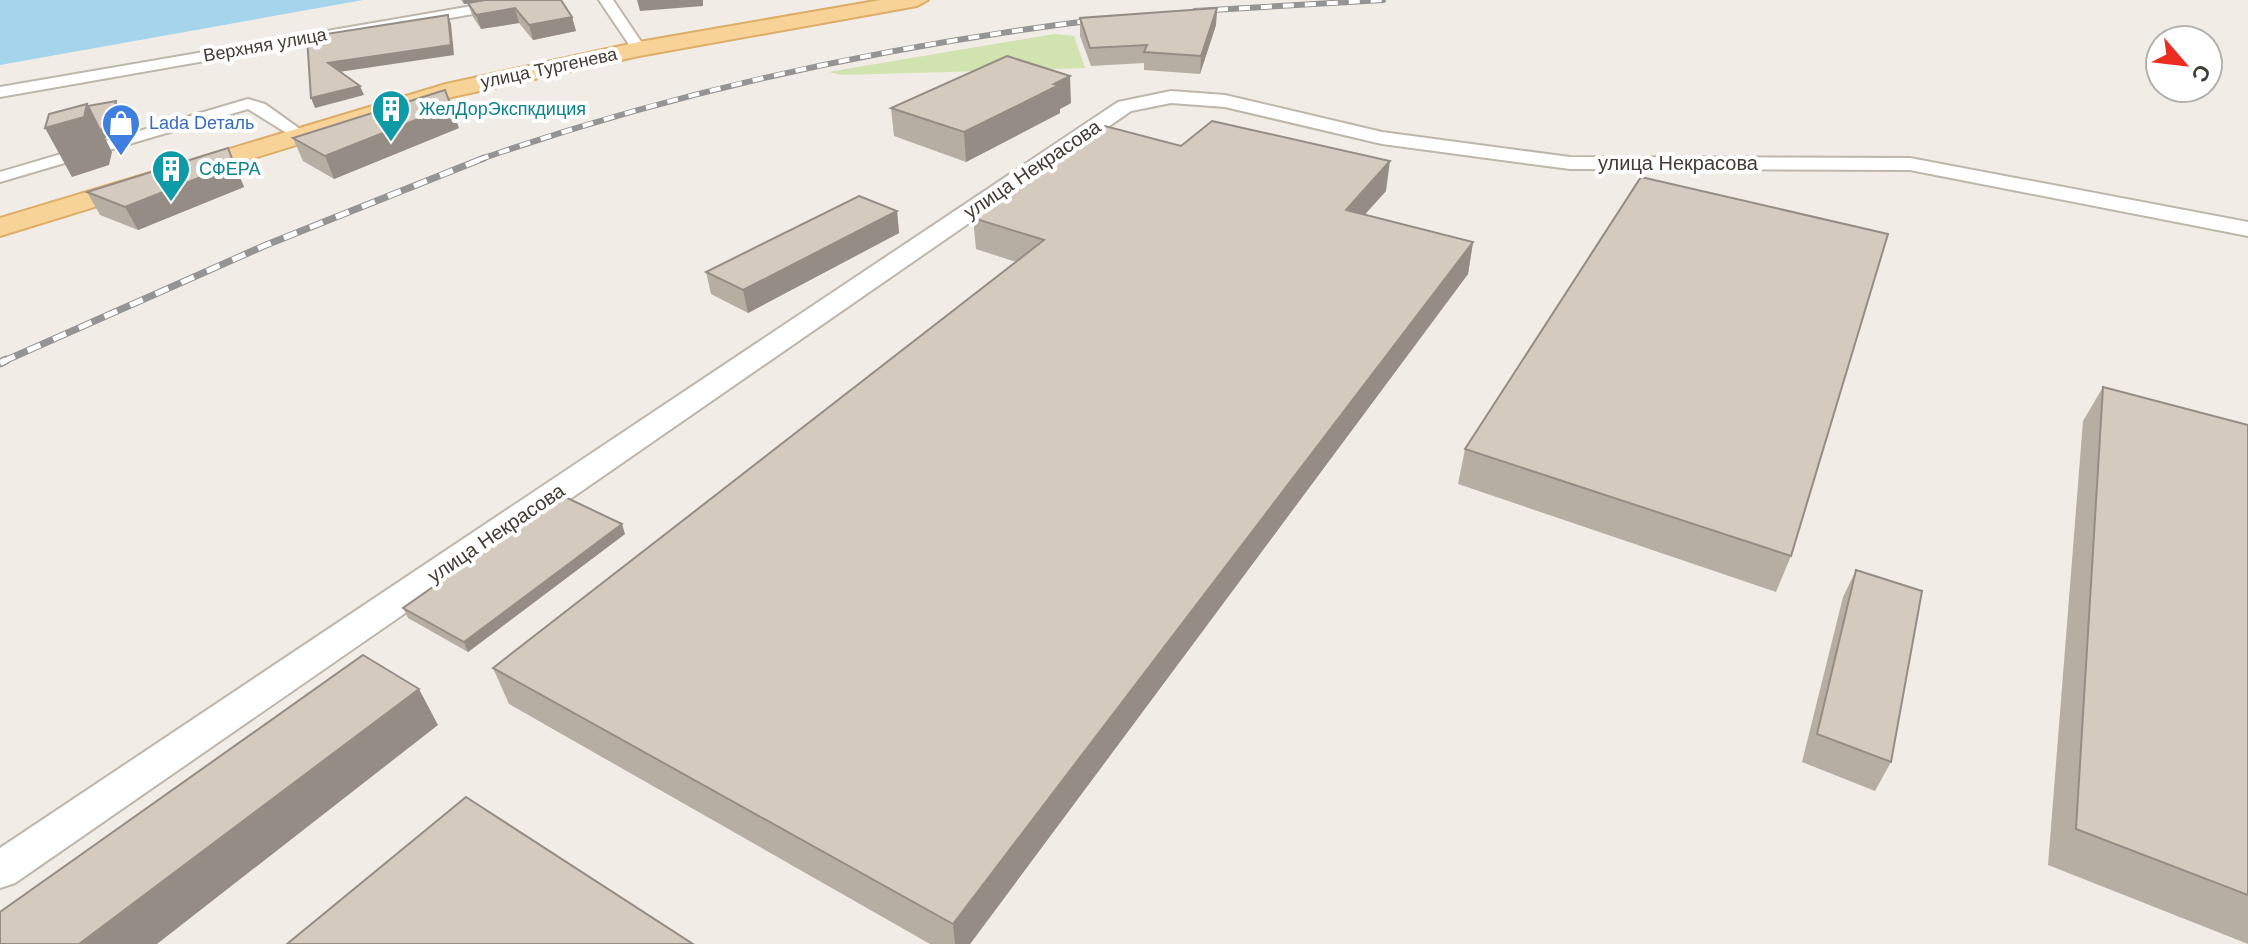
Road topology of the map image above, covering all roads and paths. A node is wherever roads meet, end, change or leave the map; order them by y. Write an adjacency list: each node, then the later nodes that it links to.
1 (530, 0): 5 (street, Верхняя улица)
2 (606, 0): 4 (street)
3 (917, 0): 4 (main road, улица Тургенева)
4 (639, 49): 6 (main road, улица Тургенева)
5 (0, 92)
6 (299, 134): 7 (street); 8 (main road, улица Тургенева)
7 (0, 177)
8 (0, 227)
9 (2248, 229): 10 (street, улица Некрасова)
10 (0, 870)

